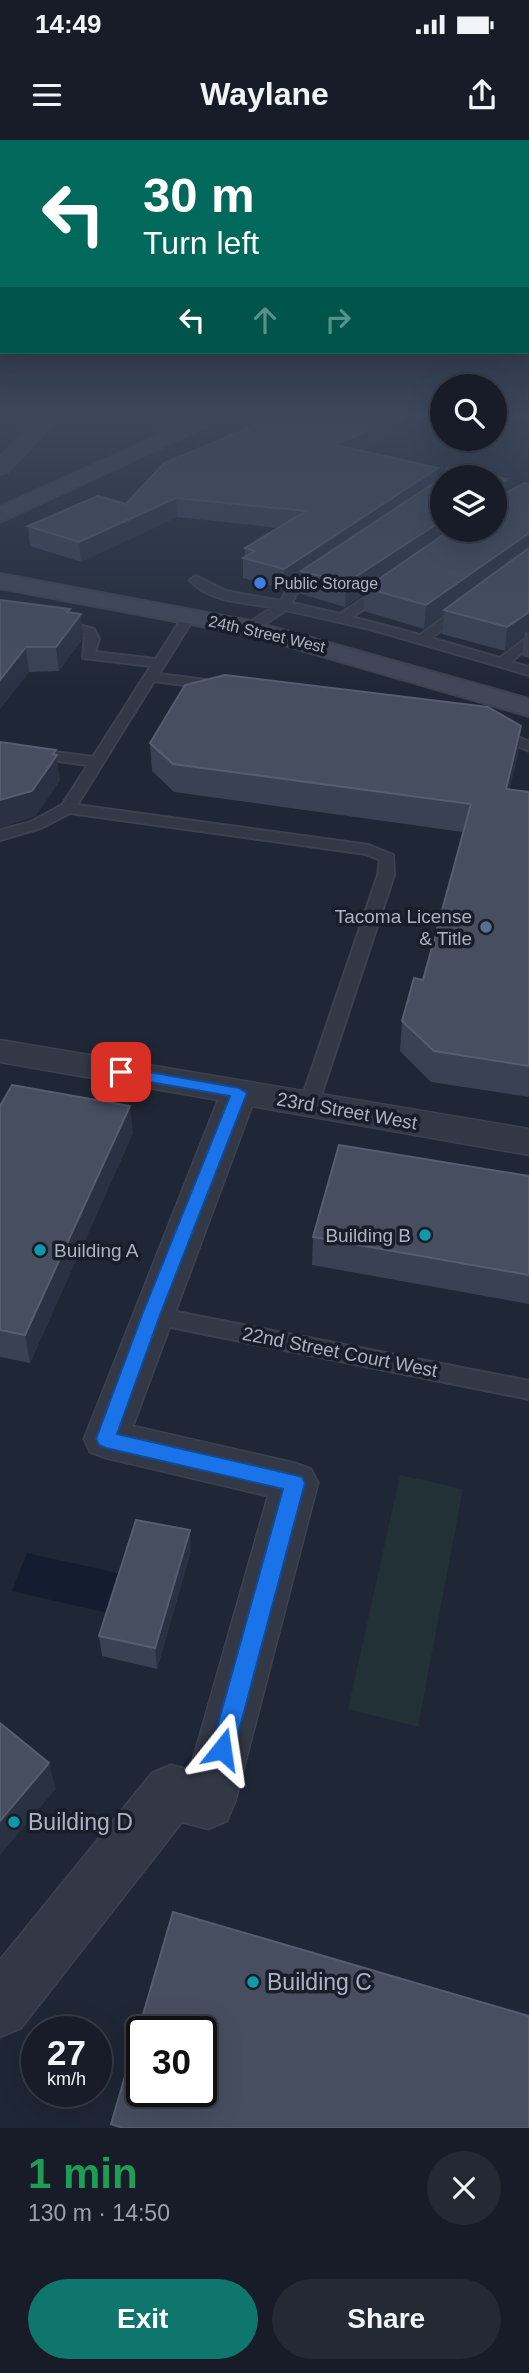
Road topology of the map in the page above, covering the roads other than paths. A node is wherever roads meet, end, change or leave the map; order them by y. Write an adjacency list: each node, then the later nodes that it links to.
1 (18, 507): 2 (street)
2 (0, 515)
3 (334, 562): 8 (lane)
4 (195, 580): 8 (lane)
5 (0, 581): 9 (street, 24th Street West)
6 (397, 581): 10 (lane)
7 (475, 599): 13 (lane)
8 (285, 605): 10 (lane); 12 (lane)
9 (189, 617): 12 (street, 24th Street West); 15 (lane)
10 (344, 617): 13 (lane)
11 (46, 619): 15 (lane)
12 (250, 628): 20 (street, 24th Street West)
13 (421, 639): 16 (lane)
14 (529, 640): 16 (lane)
15 (159, 663): 18 (lane)
16 (502, 663): 17 (lane)
17 (529, 671)
18 (150, 677): 19 (lane); 24 (lane)
19 (233, 687)
20 (529, 708)
21 (485, 726): 22 (lane)
22 (529, 747)
23 (0, 749): 24 (lane)
24 (97, 761): 25 (lane)
25 (68, 808): 26 (lane); 29 (lane)
26 (0, 835)
27 (0, 1051): 28 (street, 23rd Street West)
28 (239, 1093): 29 (street, 23rd Street West); 31 (street)
29 (309, 1104): 30 (street, 23rd Street West)
30 (529, 1142)
31 (151, 1315): 32 (lane, 22nd Street Court West); 33 (street)
32 (529, 1390)
33 (0, 2007)

